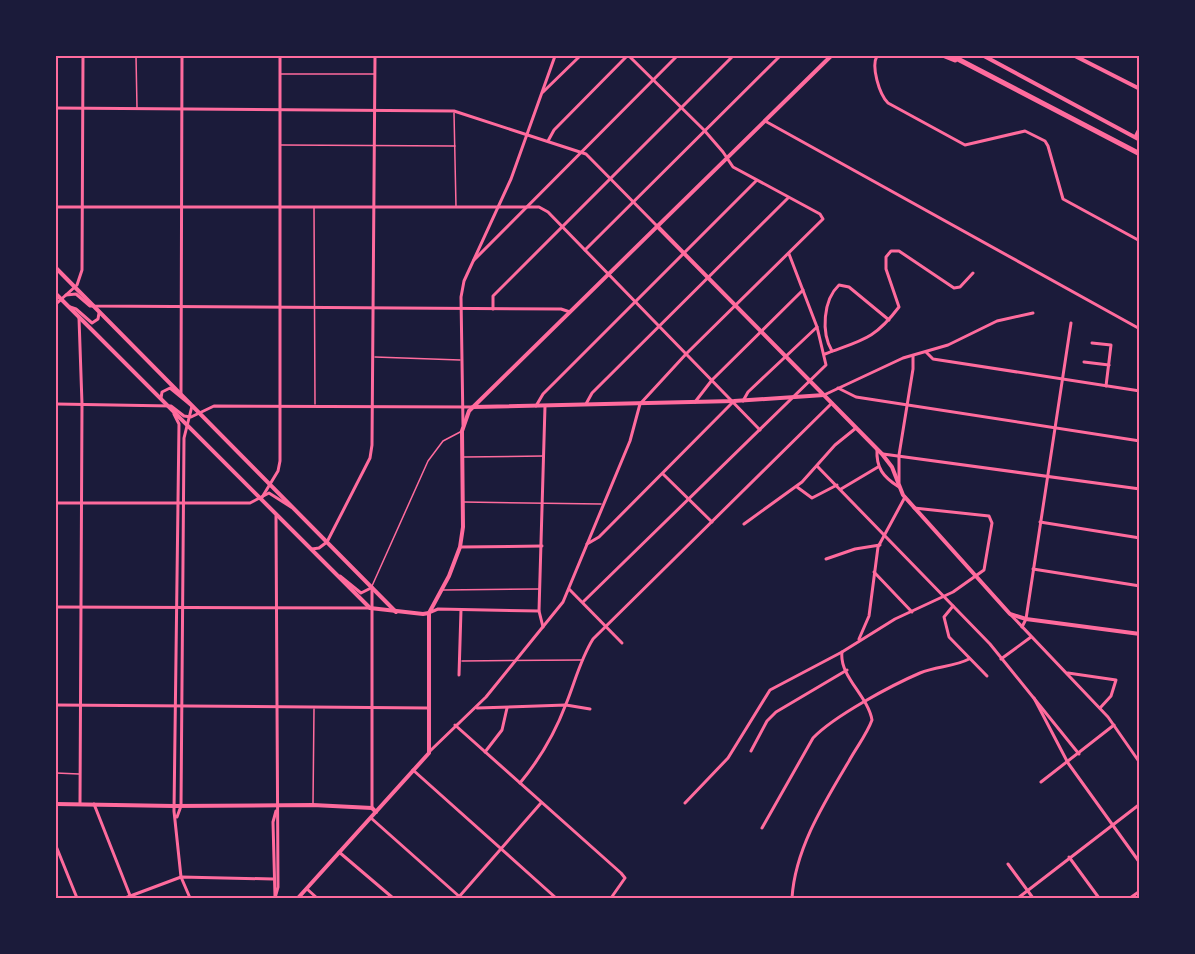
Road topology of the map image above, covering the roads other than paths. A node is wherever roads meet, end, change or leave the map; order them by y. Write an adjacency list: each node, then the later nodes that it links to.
1 (83, 56): 27 (street)
2 (136, 56): 26 (lane)
3 (182, 56): 28 (street)
4 (280, 56): 19 (street)
5 (375, 56): 20 (street)
6 (555, 56): 23 (street)
7 (580, 56): 23 (street)
8 (628, 56): 21 (street); 37 (street)
9 (677, 56): 21 (street)
10 (733, 56): 24 (street)
11 (780, 56): 34 (street)
12 (831, 56): 32 (street)
13 (877, 56): 59 (street)
14 (945, 56): 18 (highway)
15 (952, 56): 18 (highway)
16 (984, 56): 36 (street)
17 (1075, 56): 22 (street)
18 (973, 67): 42 (highway)
19 (280, 74): 20 (lane); 29 (street)
20 (375, 74): 30 (street)
21 (653, 79): 24 (street); 41 (street)
22 (1140, 89)
23 (542, 93): 35 (street)
24 (681, 107): 34 (street); 44 (street)
25 (56, 108): 27 (street)
26 (137, 108): 27 (street); 28 (street)
27 (82, 109): 51 (street)
28 (182, 109): 29 (street); 54 (street)
29 (280, 109): 30 (street); 38 (street)
30 (375, 110): 31 (street); 40 (street)
31 (454, 111): 35 (street); 39 (lane)
32 (763, 120): 43 (street); 92 (street)
33 (1140, 127): 36 (street)
34 (704, 130): 43 (street); 47 (street)
35 (528, 134): 37 (street); 53 (street)
36 (1137, 138)
37 (549, 141): 41 (street)
38 (280, 145): 40 (lane); 48 (street)
39 (455, 146): 40 (lane); 56 (lane)
40 (375, 147): 55 (street)
41 (581, 151): 44 (street); 49 (street)
42 (1140, 154)
43 (727, 157): 45 (street); 57 (street)
44 (612, 177): 47 (street); 58 (street)
45 (756, 181): 46 (street); 61 (street)
46 (788, 198): 62 (street); 67 (street)
47 (633, 201): 57 (street); 60 (street)
48 (278, 206): 52 (street); 54 (street); 80 (street)
49 (528, 206): 53 (street); 58 (street); 63 (street)
50 (56, 207): 51 (street)
51 (82, 207): 54 (street); 68 (street)
52 (314, 207): 55 (street); 78 (lane)
53 (499, 207): 56 (street); 63 (street)
54 (179, 208): 77 (street)
55 (374, 208): 56 (street); 81 (street)
56 (456, 208)
57 (658, 227): 61 (street); 66 (street)
58 (563, 228): 60 (street); 83 (street)
59 (1140, 241)
60 (585, 250): 66 (street)
61 (684, 254): 67 (street); 73 (street)
62 (789, 254): 69 (street); 79 (street)
63 (473, 261): 82 (street)
64 (56, 268): 68 (street)
65 (973, 273): 88 (street)
66 (609, 275): 73 (street); 85 (street)
67 (708, 279): 79 (street); 90 (street)
68 (75, 287): 71 (street); 76 (street)
69 (803, 290): 91 (street); 93 (street)
70 (56, 294): 72 (street)
71 (66, 295): 72 (street); 75 (street); 76 (street)
72 (61, 300): 74 (street); 75 (street)
73 (635, 303): 90 (street); 129 (street)
74 (56, 304)
75 (67, 305): 84 (street); 87 (street)
76 (93, 306): 77 (street); 84 (street)
77 (181, 306): 80 (street); 111 (street)
78 (315, 306): 80 (street); 81 (street); 125 (lane)
79 (736, 306): 93 (street); 97 (street)
80 (280, 307): 124 (street)
81 (374, 307): 82 (street); 101 (street)
82 (462, 309): 83 (street); 102 (street)
83 (494, 309): 85 (street)
84 (98, 311): 111 (street)
85 (570, 312): 132 (street)
86 (1033, 313): 96 (street)
87 (78, 316): 114 (street); 121 (street)
88 (889, 320): 95 (street); 95 (street)
89 (1071, 323): 106 (street)
90 (660, 327): 97 (street); 122 (street)
91 (817, 327): 98 (street); 99 (street)
92 (1140, 329)
93 (761, 331): 99 (street); 105 (street)
94 (1092, 343): 104 (street)
95 (832, 351): 98 (street)
96 (926, 352): 100 (street); 106 (street)
97 (686, 354): 105 (street); 123 (street)
98 (825, 354): 107 (street)
99 (786, 356): 107 (street); 116 (street)
100 (913, 356): 109 (street); 126 (street)
101 (374, 357): 102 (lane); 128 (street)
102 (462, 360): 131 (street)
103 (1084, 362): 104 (street)
104 (1109, 365): 108 (street)
105 (712, 380): 115 (street); 117 (street)
106 (1061, 380): 108 (street); 139 (street)
107 (810, 381): 112 (street); 113 (street)
108 (1106, 386): 110 (street)
109 (838, 388): 112 (street); 126 (street)
110 (1140, 391)
111 (181, 393): 118 (street)
112 (824, 396): 113 (street); 119 (street)
113 (793, 398): 116 (street); 140 (street)
114 (161, 399): 118 (street); 127 (street)
115 (734, 401): 116 (street); 117 (street); 140 (street); 150 (street)
116 (743, 401)
117 (694, 402): 123 (street)
118 (191, 403): 134 (street); 135 (street)
119 (832, 403): 138 (street); 171 (street)
120 (56, 404): 121 (street)
121 (82, 404): 127 (street); 164 (street)
122 (586, 404): 123 (street); 130 (street)
123 (640, 404): 167 (street)
124 (279, 405): 125 (street); 134 (street); 152 (street)
125 (315, 405): 128 (street)
126 (907, 405): 139 (street); 145 (street)
127 (168, 406): 133 (street); 135 (street)
128 (373, 406): 131 (street); 176 (street)
129 (536, 406): 130 (street); 132 (street)
130 (545, 406): 146 (street)
131 (462, 407): 132 (street); 136 (street)
132 (472, 407): 136 (street)
133 (172, 410): 137 (street); 165 (street)
134 (201, 413): 135 (street); 152 (street)
135 (191, 417): 137 (street)
136 (463, 424): 141 (street)
137 (188, 426): 159 (street); 166 (street)
138 (856, 428): 143 (street); 148 (street)
139 (1055, 428): 142 (street); 151 (street)
140 (760, 430): 160 (street)
141 (462, 431): 147 (street); 188 (lane)
142 (1140, 441)
143 (877, 449): 144 (street); 149 (street)
144 (882, 454): 145 (street); 155 (street)
145 (899, 455): 151 (street); 155 (street)
146 (544, 456): 147 (lane); 162 (street)
147 (463, 457): 161 (street)
148 (817, 466): 153 (street); 154 (street)
149 (878, 467): 155 (street); 156 (street)
150 (663, 474): 160 (street); 177 (street)
151 (1047, 476): 157 (street); 172 (street)
152 (270, 483): 159 (street); 168 (street)
153 (837, 485): 154 (street); 156 (street)
154 (797, 487): 173 (street)
155 (899, 487): 158 (street)
156 (841, 489): 174 (street)
157 (1140, 489)
158 (905, 497): 169 (street); 174 (street)
159 (260, 499): 166 (street); 168 (street); 170 (street)
160 (689, 500): 171 (street); 193 (street)
161 (463, 502): 162 (lane); 180 (street)
162 (544, 502): 167 (lane); 179 (street)
163 (56, 503): 164 (street)
164 (80, 503): 165 (street); 197 (street)
165 (177, 504): 166 (street); 198 (street)
166 (184, 504): 194 (street)
167 (601, 504): 177 (street)
168 (293, 508): 176 (street)
169 (914, 508): 186 (street); 186 (street)
170 (276, 514): 181 (street); 199 (street)
171 (712, 522): 209 (street)
172 (1040, 522): 175 (street); 183 (street)
173 (744, 524)
174 (884, 534): 178 (street); 192 (street)
175 (1140, 538)
176 (327, 542): 181 (street); 188 (street)
177 (585, 545): 190 (street)
178 (880, 545): 182 (street); 184 (street)
179 (543, 546): 180 (street); 189 (street)
180 (460, 547): 191 (street)
181 (310, 548): 185 (street)
182 (826, 559)
183 (1033, 569): 187 (street); 207 (street)
184 (874, 572): 204 (street); 213 (street)
185 (336, 574): 188 (street); 200 (street)
186 (975, 576): 192 (street); 206 (street)
187 (1140, 586)
188 (372, 587): 200 (street); 203 (street)
189 (540, 589): 191 (lane); 202 (street)
190 (569, 589): 193 (street); 208 (street)
191 (441, 590): 205 (street)
192 (946, 596): 195 (street); 204 (street)
193 (583, 602): 209 (street)
194 (183, 606): 198 (street); 199 (street); 230 (street)
195 (953, 606): 216 (street); 217 (street)
196 (56, 607): 197 (street)
197 (79, 607): 198 (street); 228 (street)
198 (176, 607): 229 (street)
199 (277, 608): 200 (street); 233 (street)
200 (370, 608): 203 (street); 232 (street)
201 (461, 610): 202 (street); 205 (street); 219 (street)
202 (539, 611): 208 (street)
203 (396, 612): 205 (street)
204 (912, 612): 213 (street)
205 (429, 613): 235 (street)
206 (1010, 614): 207 (street); 210 (street)
207 (1026, 619): 210 (street); 211 (street)
208 (543, 627): 220 (street)
209 (604, 627): 214 (street); 218 (street)
210 (1022, 627): 212 (street)
211 (1140, 634)
212 (1031, 637): 217 (street); 222 (street)
213 (858, 640): 215 (street)
214 (622, 643)
215 (842, 652): 221 (street); 257 (street)
216 (969, 659): 224 (street); 226 (street)
217 (1001, 659): 225 (street)
218 (582, 660): 220 (lane); 231 (street)
219 (461, 661): 220 (lane); 223 (street)
220 (515, 662): 236 (street)
221 (847, 670): 226 (street); 242 (street)
222 (1068, 673): 238 (street); 238 (street)
223 (459, 675)
224 (987, 676)
225 (1033, 696): 245 (street); 246 (street)
226 (866, 702): 268 (street); 291 (street)
227 (56, 705): 228 (street)
228 (79, 705): 229 (street); 250 (street)
229 (176, 705): 230 (street); 260 (street)
230 (183, 705): 233 (street); 261 (street)
231 (566, 705): 237 (street); 239 (street); 252 (street)
232 (373, 706): 234 (street); 235 (street); 263 (street)
233 (276, 707): 234 (street); 262 (street)
234 (314, 707): 259 (lane)
235 (428, 708): 244 (street)
236 (476, 708): 237 (street); 240 (street)
237 (507, 708): 243 (street)
238 (1100, 708): 241 (street)
239 (590, 709)
240 (455, 725): 243 (street); 244 (street)
241 (1114, 725): 245 (street); 247 (street)
242 (751, 751)
243 (485, 752): 252 (street)
244 (429, 753): 248 (street)
245 (1079, 754): 246 (street)
246 (1068, 763): 251 (street); 267 (street)
247 (1140, 764)
248 (413, 770): 264 (street); 270 (street)
249 (56, 773): 250 (lane)
250 (80, 774): 255 (street)
251 (1041, 782)
252 (520, 783): 253 (street)
253 (541, 803): 270 (street); 290 (street)
254 (56, 804): 255 (street)
255 (80, 804): 256 (street)
256 (94, 804): 260 (street); 282 (street)
257 (685, 804)
258 (1140, 804): 267 (street)
259 (314, 805): 262 (street); 263 (street)
260 (174, 806): 261 (street); 265 (street)
261 (181, 806): 262 (street); 265 (street)
262 (276, 807): 276 (street); 284 (street)
263 (372, 808): 264 (street)
264 (376, 812): 266 (street)
265 (177, 817): 275 (street)
266 (371, 818): 271 (street); 288 (street)
267 (1112, 826): 272 (street); 273 (street)
268 (762, 828)
269 (56, 846): 280 (street)
270 (501, 849): 288 (street); 289 (street)
271 (339, 852): 277 (street); 287 (street)
272 (1069, 857): 278 (street); 294 (street)
273 (1140, 863)
274 (1008, 864): 278 (street)
275 (181, 877): 276 (street); 282 (street); 283 (street)
276 (273, 879): 284 (street)
277 (307, 889): 285 (street); 286 (street)
278 (1027, 890): 292 (street); 293 (street)
279 (1140, 891): 295 (street)
280 (77, 898)
281 (125, 898): 282 (street)
282 (131, 898)
283 (190, 898)
284 (275, 898)
285 (298, 898)
286 (317, 898)
287 (393, 898)
288 (459, 898)
289 (556, 898)
290 (611, 898)
291 (792, 898)
292 (1018, 898)
293 (1033, 898)
294 (1099, 898)
295 (1130, 898)

